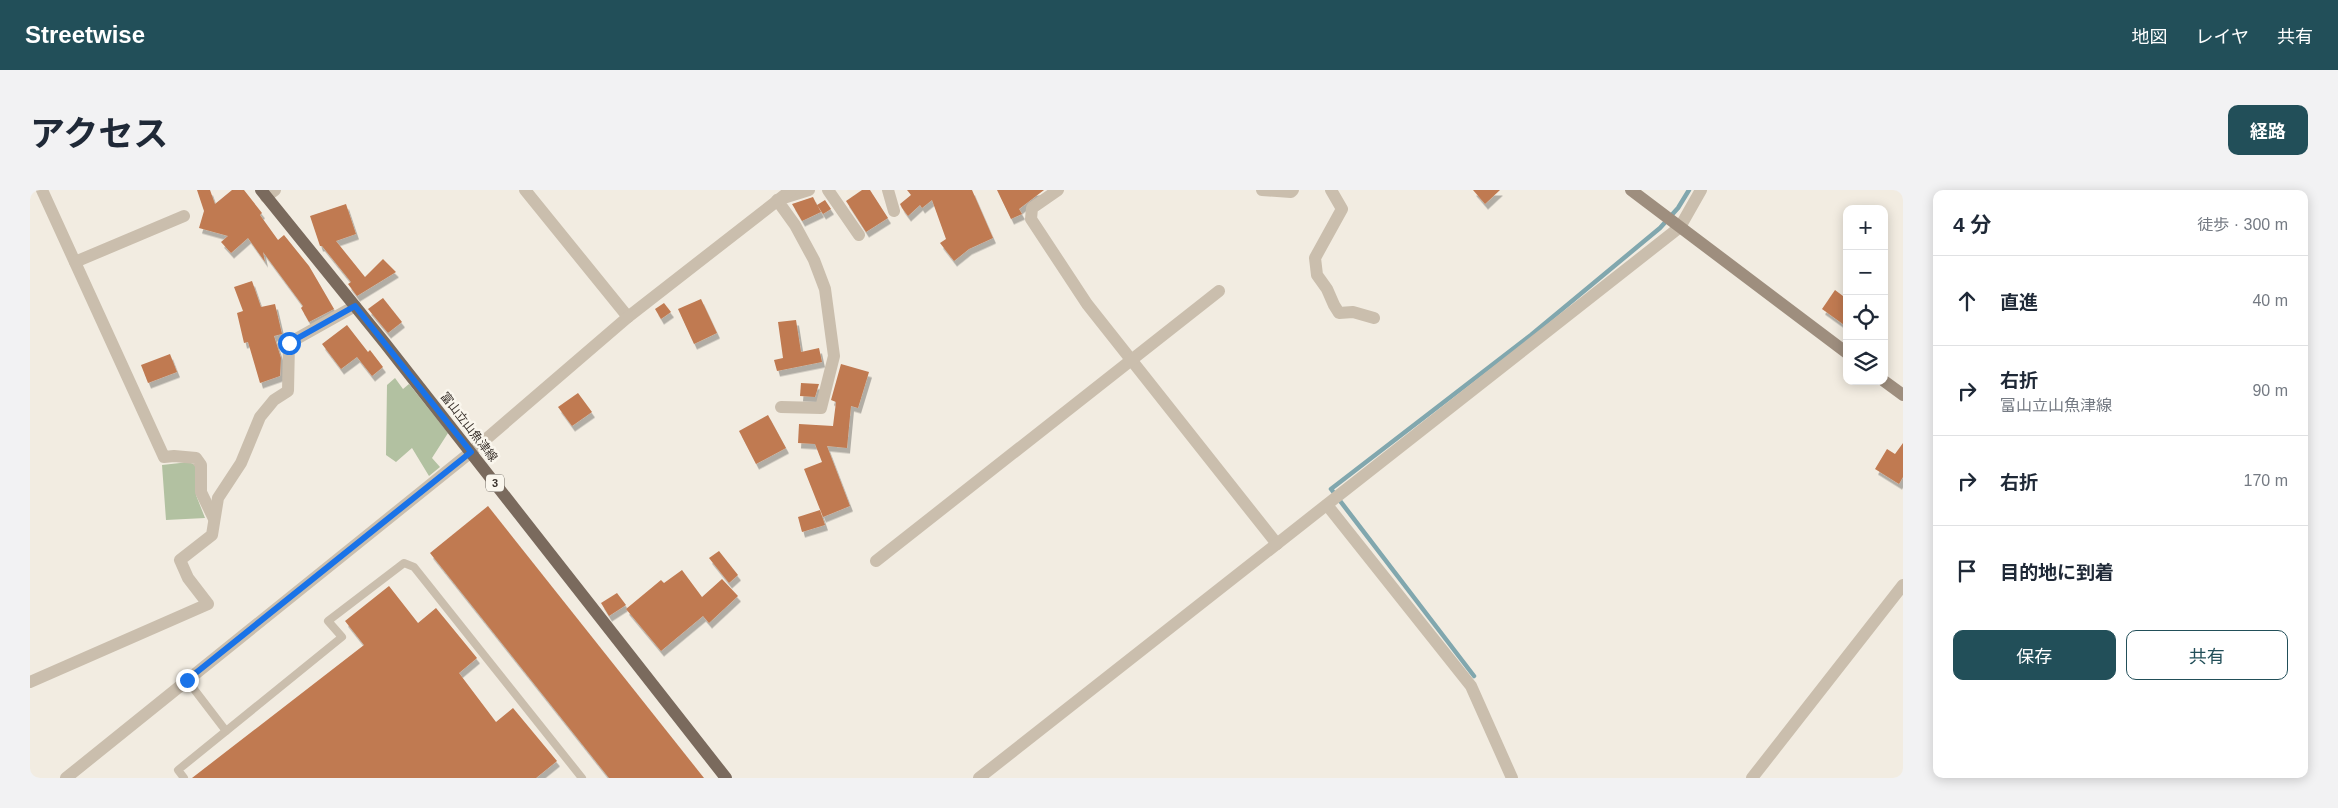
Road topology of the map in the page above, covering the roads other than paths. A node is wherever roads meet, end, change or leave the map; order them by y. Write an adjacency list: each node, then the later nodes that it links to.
1 (42, 190): 19 (street)
2 (525, 190): 22 (street)
3 (791, 190): 14 (street)
4 (809, 190): 14 (street)
5 (828, 190): 18 (street)
6 (888, 190): 15 (street)
7 (1058, 190): 25 (street)
8 (1262, 190): 9 (street)
9 (1293, 190)
10 (1331, 190): 23 (street)
11 (1631, 190): 17 (street)
12 (1701, 190): 17 (street)
13 (268, 192): 21 (main road, 富山立山魚津線 / 3)
14 (777, 200): 22 (street); 28 (street)
15 (894, 211)
16 (184, 216): 19 (street)
17 (1680, 227): 24 (street); 30 (street)
18 (860, 234)
19 (75, 262): 31 (street)
20 (1219, 290): 25 (street)
21 (355, 306): 29 (main road, 富山立山魚津線 / 3); 31 (street)
22 (628, 318): 29 (street)
23 (1374, 318)
24 (1843, 349)
25 (1131, 360): 32 (street); 33 (street)
26 (1888, 384): 27 (street)
27 (1903, 395)
28 (781, 407)
29 (471, 452): 35 (street); 41 (main road, 富山立山魚津線 / 3)
30 (1327, 505): 32 (street); 43 (street)
31 (214, 519): 36 (street)
32 (1277, 544): 42 (street)
33 (876, 561)
34 (1903, 585): 44 (street)
35 (187, 680): 37 (lane); 38 (street)
36 (30, 682)
37 (226, 731): 39 (lane); 40 (lane)
38 (66, 778)
39 (184, 778)
40 (582, 778)
41 (726, 778)
42 (979, 778)
43 (1512, 778)
44 (1752, 778)

